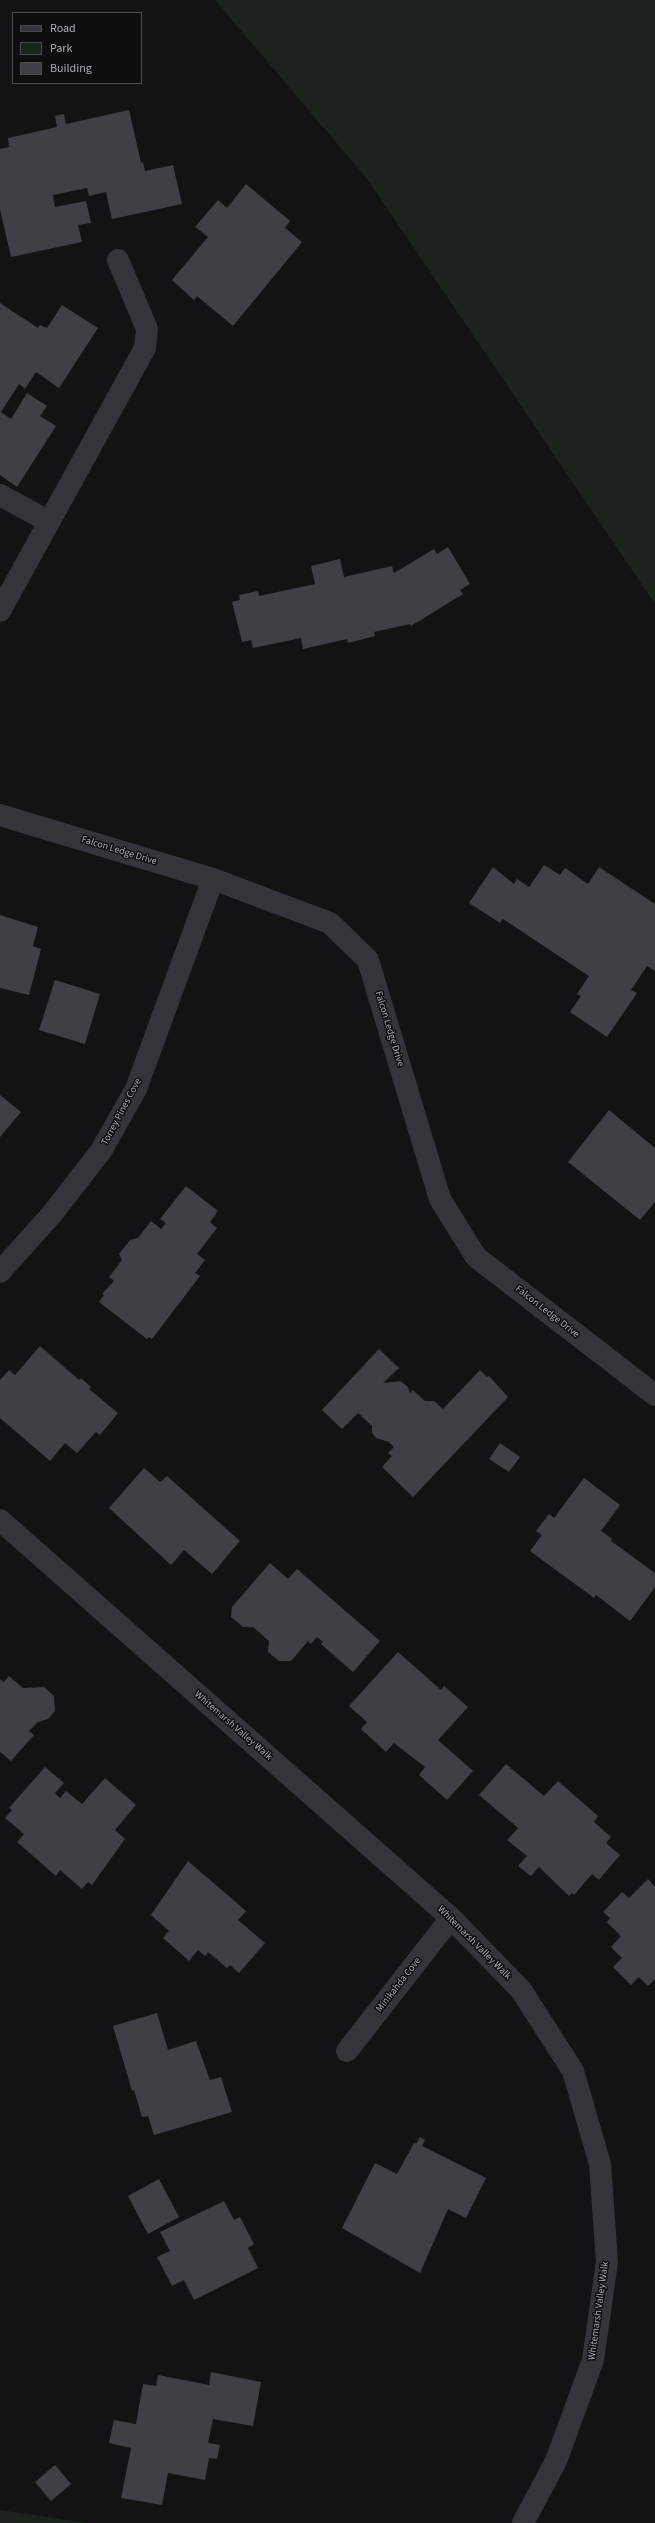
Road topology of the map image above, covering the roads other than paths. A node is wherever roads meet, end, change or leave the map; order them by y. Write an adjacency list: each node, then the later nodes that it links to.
1 (118, 260): 3 (street)
2 (0, 495): 3 (street)
3 (48, 521): 4 (street)
4 (0, 611)
5 (0, 815): 6 (street, Falcon Ledge Drive)
6 (213, 879): 7 (street, Torrey Pines Cove); 8 (street, Falcon Ledge Drive)
7 (0, 1272)
8 (655, 1395)
9 (0, 1520): 10 (street, Whitemarsh Valley Walk)
10 (451, 1918): 11 (street, Minikahda Cove); 12 (street, Whitemarsh Valley Walk)
11 (346, 2051)
12 (523, 2523)

